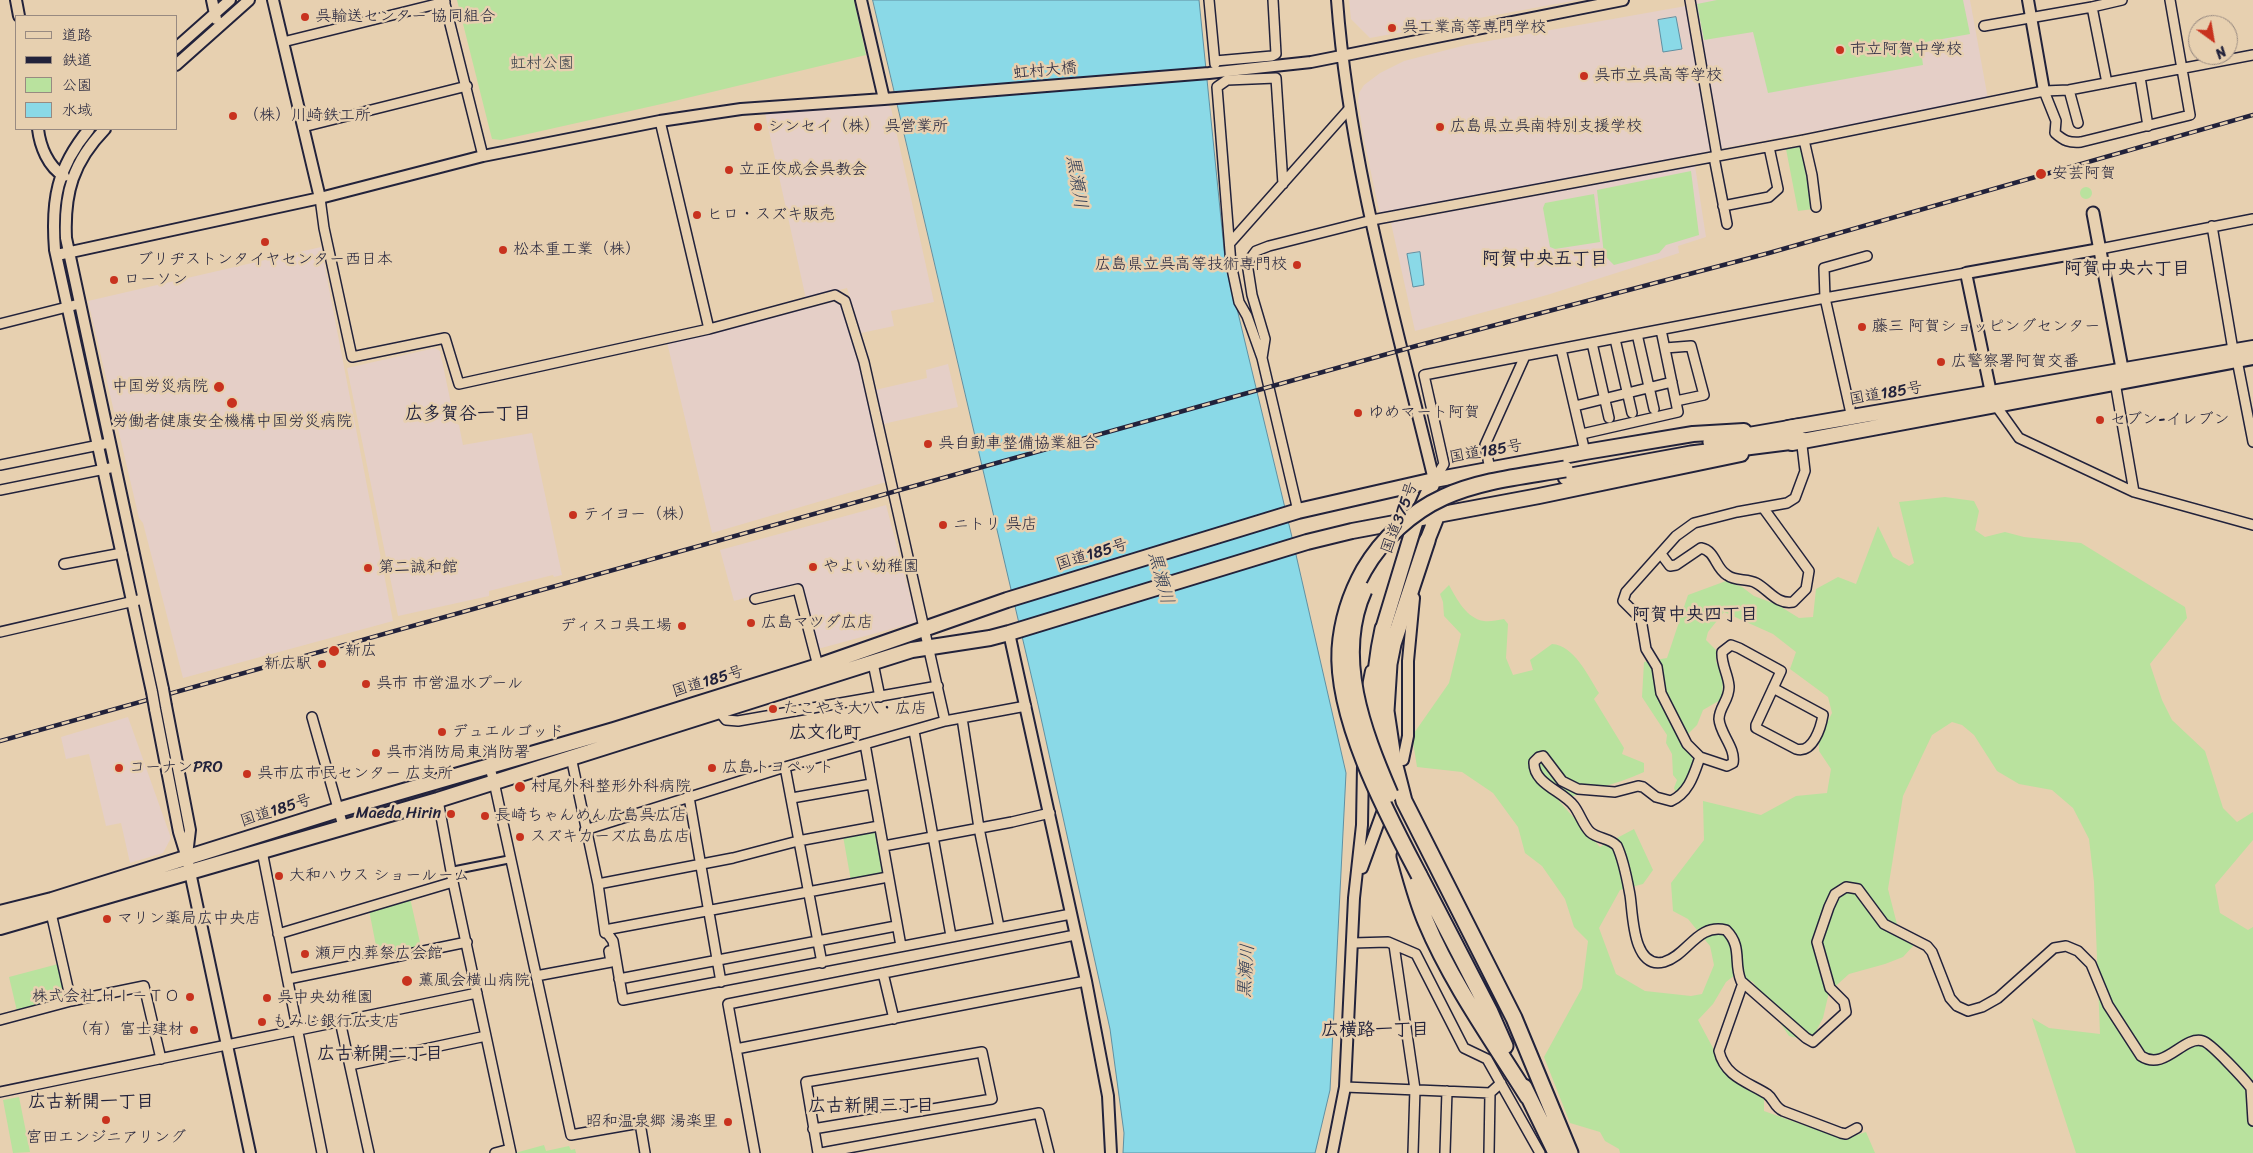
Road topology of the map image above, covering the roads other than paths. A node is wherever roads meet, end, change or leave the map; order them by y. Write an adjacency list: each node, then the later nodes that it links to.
1 (16, 0): 18 (street)
2 (212, 0): 17 (street)
3 (230, 0): 17 (street)
4 (249, 0): 21 (street)
5 (273, 0): 22 (street)
6 (862, 0): 34 (street)
7 (1209, 0): 28 (street)
8 (1273, 0): 28 (street)
9 (1337, 0): 25 (street)
10 (1623, 0): 25 (street, 虹村大橋)
11 (1690, 0): 46 (street)
12 (2028, 0): 19 (street)
13 (2122, 0): 16 (street)
14 (2170, 0): 27 (street)
15 (444, 1): 22 (street); 31 (street)
16 (2092, 7): 19 (street); 30 (street)
17 (215, 14): 21 (street); 23 (street)
18 (19, 15)
19 (2031, 18): 20 (street); 33 (street)
20 (1984, 26)
21 (218, 28): 26 (street)
22 (283, 42): 39 (street)
23 (178, 46)
24 (2253, 55): 27 (street)
25 (1342, 56): 28 (street, 虹村大橋); 35 (street)
26 (178, 63)
27 (2181, 68): 29 (street); 38 (street)
28 (1214, 73): 34 (street, 虹村大橋); 49 (street); 58 (street)
29 (2140, 77): 30 (street); 38 (street)
30 (2107, 83): 32 (street)
31 (467, 86): 39 (street); 45 (street)
32 (2069, 90): 33 (street); 37 (street)
33 (2044, 92): 38 (street); 43 (street)
34 (884, 99): 36 (street, 虹村大橋)
35 (1349, 109): 49 (street); 55 (street)
36 (660, 121): 45 (street, 虹村大橋); 67 (street)
37 (2078, 123)
38 (2148, 126)
39 (303, 127): 50 (street)
40 (38, 130): 47 (street)
41 (88, 130): 47 (street)
42 (104, 130): 48 (street)
43 (1804, 140): 44 (street); 52 (street)
44 (1769, 147): 46 (street); 51 (street)
45 (483, 156): 50 (street, 虹村大橋)
46 (1716, 157): 51 (street); 55 (street)
47 (61, 175): 48 (street); 61 (street)
48 (71, 180): 60 (street)
49 (1283, 184): 58 (street)
50 (320, 198): 60 (street, 虹村大橋); 67 (street)
51 (1723, 206): 56 (street)
52 (1816, 207)
53 (2093, 213): 59 (main road)
54 (2253, 219): 57 (street)
55 (1372, 220): 78 (street); 99 (street)
56 (1727, 224)
57 (2212, 226): 59 (street); 75 (street)
58 (1230, 243): 78 (street)
59 (2100, 249): 63 (street); 79 (main road)
60 (68, 253): 61 (street, 虹村大橋); 65 (street)
61 (57, 255): 65 (street)
62 (1867, 256): 64 (street)
63 (1966, 273): 64 (street); 84 (street)
64 (1825, 298): 68 (street); 90 (street)
65 (73, 305): 66 (street); 94 (street)
66 (0, 324)
67 (709, 329): 115 (street)
68 (1661, 330): 69 (street); 72 (street)
69 (1637, 334): 70 (street); 81 (street)
70 (1614, 339): 71 (street); 82 (street)
71 (1592, 343): 74 (street); 83 (street)
72 (1666, 348): 80 (street); 85 (street)
73 (2253, 348): 75 (highway, 国道185号)
74 (1561, 349): 76 (street); 86 (street)
75 (2235, 355): 77 (highway, 国道185号); 79 (highway, 国道185号); 93 (street)
76 (1525, 356): 98 (street); 99 (street)
77 (2253, 357)
78 (1262, 358): 103 (street)
79 (2121, 378): 84 (highway, 国道185号); 101 (street)
80 (1672, 382): 81 (street); 85 (street)
81 (1649, 388): 82 (street); 87 (street)
82 (1628, 393): 83 (street); 88 (street)
83 (1604, 398): 86 (street); 89 (street)
84 (1993, 399): 90 (highway, 国道185号); 92 (highway, 国道185号); 101 (street)
85 (1676, 401): 91 (street)
86 (1575, 406): 91 (street)
87 (1654, 409)
88 (1632, 413)
89 (1609, 418)
90 (1852, 418): 92 (highway, 国道185号)
91 (1582, 434): 95 (street)
92 (1800, 434): 95 (highway, 国道185号); 102 (street); 105 (highway, 国道185号); 158 (highway, bridge)
93 (2253, 442)
94 (104, 444): 96 (street); 97 (street)
95 (1585, 452): 98 (highway, 国道185号)
96 (0, 465)
97 (109, 468): 100 (street); 104 (street)
98 (1490, 469): 99 (highway, 国道185号)
99 (1434, 480): 103 (highway, 国道185号); 105 (highway, 国道375号); 106 (highway, 国道375号)
100 (0, 490)
101 (2134, 492): 107 (street)
102 (1764, 509): 110 (street); 110 (street)
103 (1294, 512): 115 (highway, 国道185号)
104 (119, 515): 109 (street); 112 (street)
105 (1437, 516): 106 (highway, 国道185号); 108 (highway, 国道375号)
106 (1416, 520): 116 (highway, 国道375号); 118 (highway, 国道185号)
107 (2253, 525)
108 (1427, 542): 134 (street); 207 (highway)
109 (122, 553): 111 (street); 114 (street)
110 (1661, 554): 133 (street)
111 (64, 564)
112 (143, 599): 114 (street); 153 (street, bridge)
113 (755, 599): 121 (street)
114 (132, 602): 117 (street); 153 (street, bridge)
115 (923, 629): 119 (street); 121 (highway, 国道185号)
116 (1383, 629): 163 (street); 206 (highway)
117 (0, 632)
118 (1011, 633): 119 (highway, 国道185号); 125 (street)
119 (929, 647): 120 (highway, 国道185号); 122 (street)
120 (874, 663): 124 (street); 126 (highway, 国道185号)
121 (818, 666): 135 (highway, 国道185号)
122 (938, 686): 124 (street); 129 (street)
123 (1773, 688): 123 (street); 133 (street)
124 (880, 697): 126 (street)
125 (1026, 706): 128 (street); 143 (street)
126 (719, 711): 132 (highway, 国道185号)
127 (312, 718): 142 (street)
128 (962, 718): 129 (street); 147 (street)
129 (945, 721): 130 (street)
130 (914, 731): 131 (street); 149 (street)
131 (865, 744): 136 (street); 138 (street)
132 (572, 757): 137 (highway, 国道185号); 148 (street)
133 (1700, 757): 188 (street)
134 (1403, 760)
135 (489, 765): 137 (street); 142 (highway, 国道185号)
136 (784, 768): 139 (street); 140 (street)
137 (494, 782): 141 (highway, 国道185号); 154 (street)
138 (871, 784): 140 (street); 146 (street)
139 (689, 797): 148 (street); 155 (street)
140 (792, 798): 150 (street)
141 (438, 800): 145 (highway, 国道185号); 156 (street)
142 (338, 810): 145 (street); 153 (highway, 国道185号)
143 (1050, 813): 147 (street); 167 (street)
144 (1382, 813): 163 (street)
145 (343, 826): 152 (highway, 国道185号)
146 (880, 826): 150 (street); 151 (street)
147 (979, 828): 149 (street); 170 (street)
148 (585, 830): 161 (street)
149 (932, 837): 151 (street); 173 (street)
150 (798, 841): 155 (street); 162 (street)
151 (884, 846): 159 (street)
152 (262, 851): 157 (highway, 国道185号); 172 (street)
153 (187, 858): 157 (street); 165 (highway, 国道185号)
154 (511, 859): 156 (street); 183 (street)
155 (700, 864): 161 (street); 164 (street)
156 (451, 871): 160 (street)
157 (189, 872): 166 (highway, 国道185号); 196 (street)
158 (1424, 873): 206 (highway); 207 (highway)
159 (888, 877): 162 (street); 168 (street)
160 (453, 882): 172 (street); 176 (street)
161 (598, 884): 171 (street)
162 (808, 891): 164 (street); 175 (street)
163 (1354, 898): 177 (street)
164 (708, 910): 171 (street); 180 (street)
165 (0, 913)
166 (51, 914): 169 (highway, 国道185号); 190 (street)
167 (1071, 914): 170 (street); 174 (street)
168 (896, 926): 175 (street); 179 (street)
169 (0, 927)
170 (999, 927): 173 (street)
171 (605, 930): 183 (street); 184 (street)
172 (278, 934): 185 (street)
173 (951, 936): 179 (street)
174 (1075, 936): 182 (street); 186 (street)
175 (817, 941): 180 (street); 181 (street)
176 (467, 942): 185 (street); 189 (street)
177 (1352, 943): 178 (street); 201 (street)
178 (1394, 945): 200 (street); 202 (street)
179 (901, 946): 181 (street)
180 (717, 960): 184 (street); 187 (street)
181 (822, 963): 187 (street)
182 (883, 973): 192 (street); 197 (street)
183 (536, 976): 216 (street)
184 (619, 978): 187 (street)
185 (288, 979): 194 (street)
186 (1086, 981): 192 (street); 220 (street)
187 (721, 982)
188 (1743, 982): 208 (street); 209 (street)
189 (477, 993): 193 (street); 195 (street)
190 (71, 1000): 191 (street); 198 (street)
191 (0, 1020)
192 (894, 1020): 197 (street)
193 (340, 1021): 194 (street); 199 (street)
194 (298, 1030): 196 (street); 213 (street)
195 (486, 1036): 199 (street); 211 (street)
196 (226, 1046): 198 (street); 212 (street)
197 (736, 1049): 217 (street)
198 (161, 1059): 204 (street)
199 (350, 1065): 214 (street)
200 (1501, 1083): 205 (street); 225 (street)
201 (1344, 1086): 202 (street); 221 (street)
202 (1415, 1089): 203 (street); 222 (street)
203 (1447, 1091): 205 (street); 223 (street)
204 (0, 1092)
205 (1490, 1093): 224 (street)
206 (1528, 1097): 226 (highway)
207 (1548, 1104): 227 (highway)
208 (2253, 1121)
209 (1857, 1128)
210 (813, 1129): 210 (street); 218 (street)
211 (511, 1151): 215 (street)
212 (250, 1153)
213 (322, 1153)
214 (369, 1153)
215 (495, 1153)
216 (645, 1153)
217 (755, 1153)
218 (819, 1153): 219 (street)
219 (1049, 1153)
220 (1111, 1153)
221 (1332, 1153)
222 (1413, 1153)
223 (1445, 1153)
224 (1489, 1153)
225 (1540, 1153)
226 (1556, 1153)
227 (1570, 1153)

